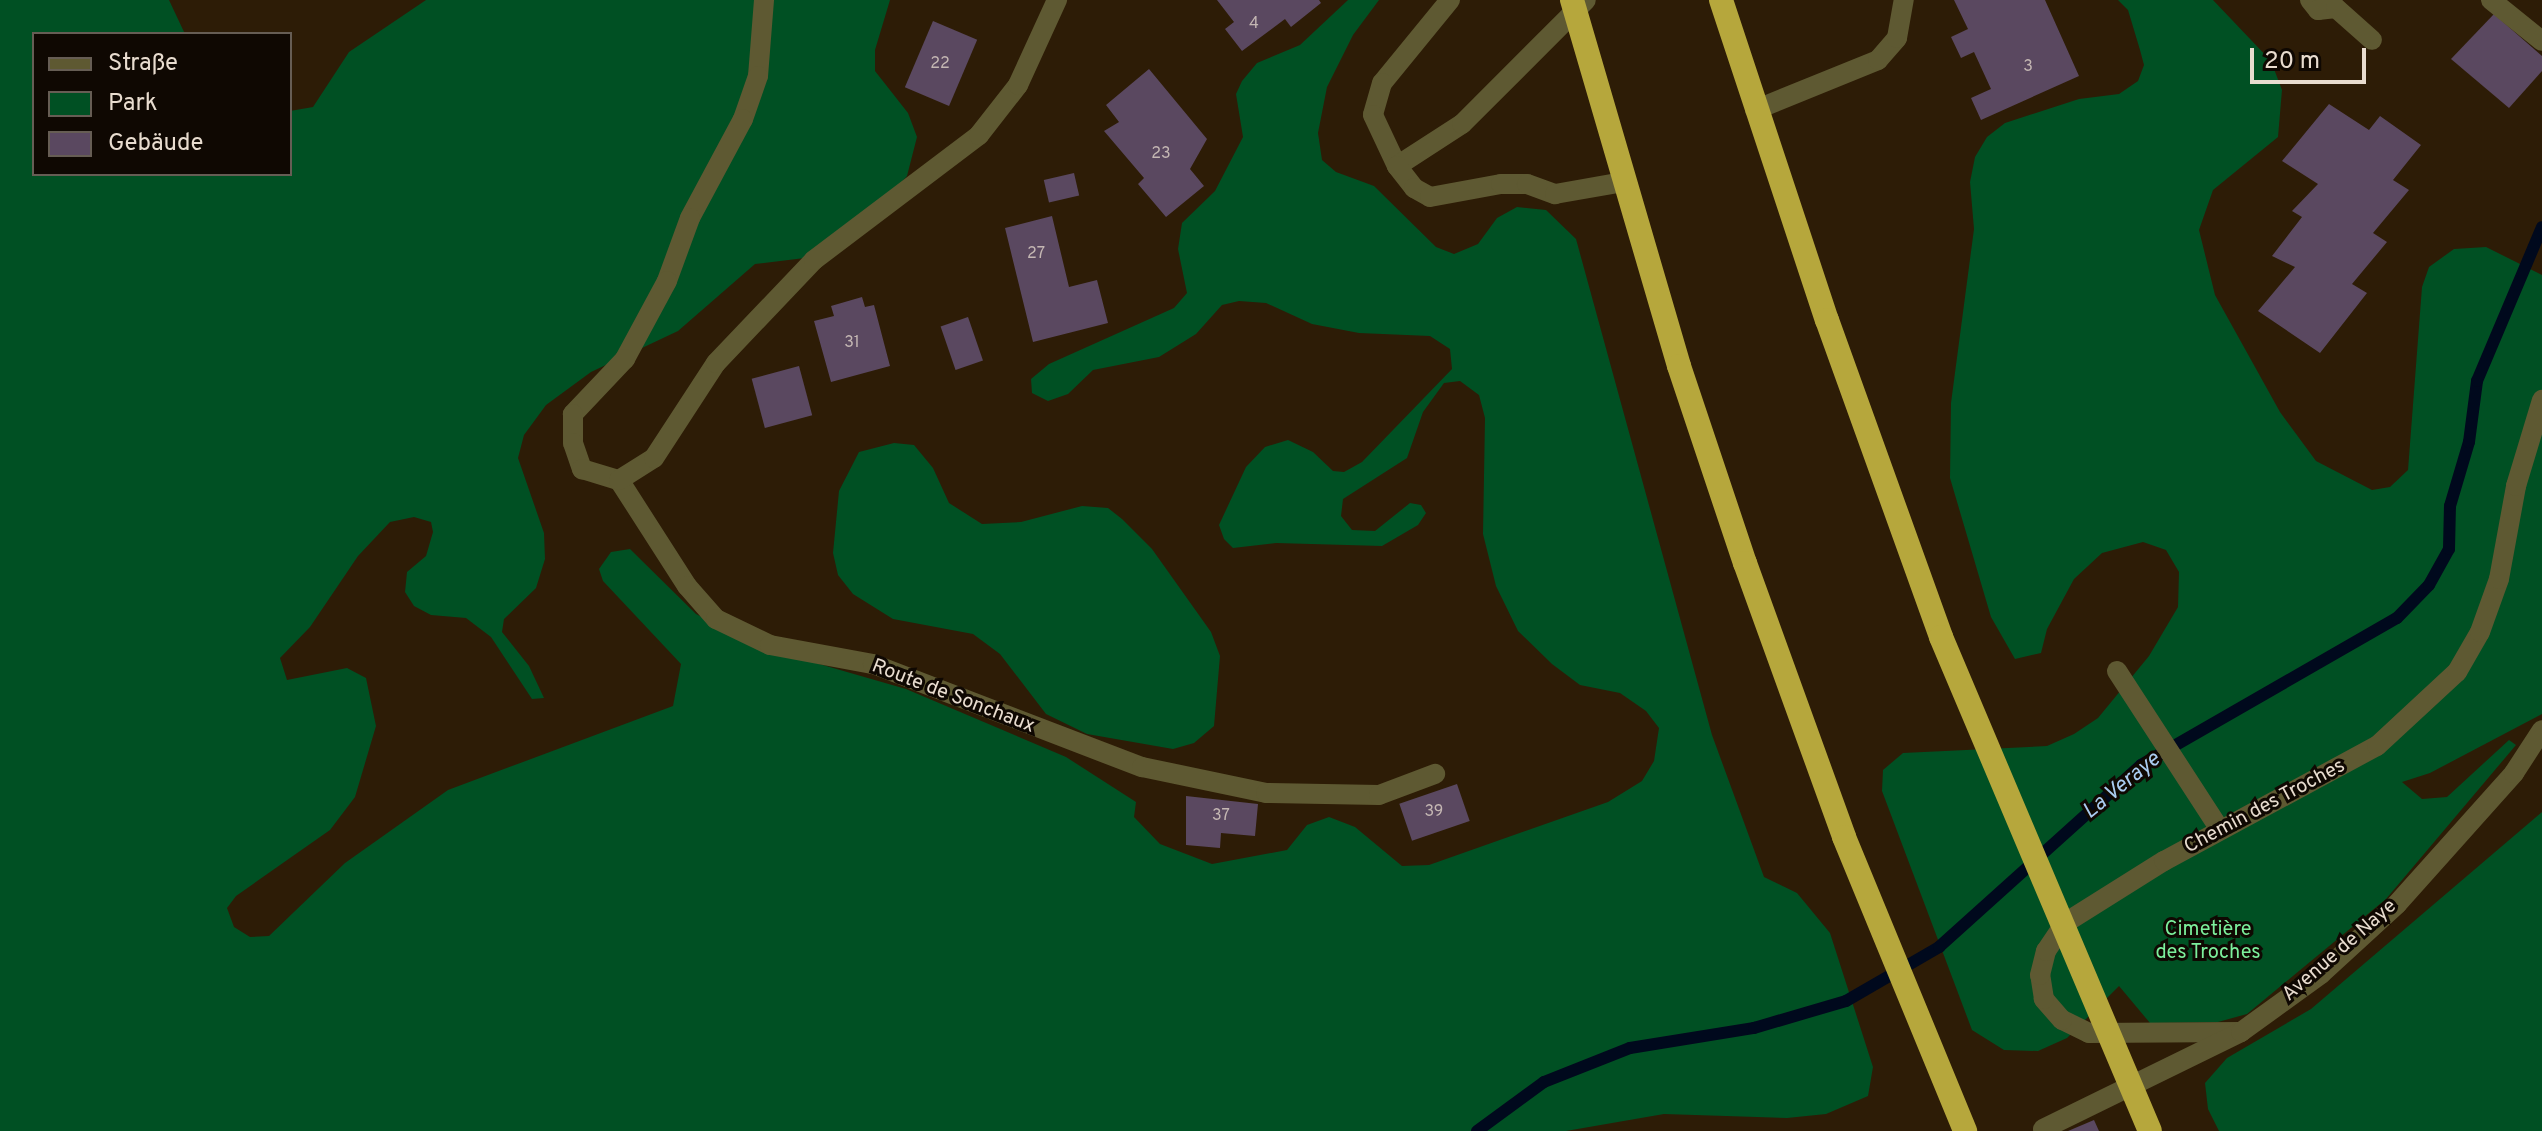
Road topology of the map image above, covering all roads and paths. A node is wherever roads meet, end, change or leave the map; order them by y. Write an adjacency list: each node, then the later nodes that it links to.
1 (764, 0): 16 (street)
2 (1057, 0): 16 (street)
3 (1450, 0): 13 (street)
4 (1572, 0): 14 (highway)
5 (1586, 0): 13 (street)
6 (1721, 0): 12 (highway)
7 (1904, 0): 12 (street)
8 (2310, 0): 10 (street)
9 (2491, 0): 11 (street)
10 (2372, 40)
11 (2542, 41)
12 (1755, 110): 24 (highway)
13 (1397, 166): 14 (street)
14 (1624, 182): 23 (highway)
15 (2542, 400): 20 (street, Chemin des Troches)
16 (619, 480): 19 (street, Route de Sonchaux)
17 (2117, 671): 20 (street)
18 (2542, 730): 21 (street, Avenue de Naye)
19 (1435, 774)
20 (2219, 828): 21 (street, Chemin des Troches)
21 (2241, 1032): 22 (street, Avenue de Naye)
22 (2043, 1129)
23 (1965, 1131)
24 (2150, 1131)

